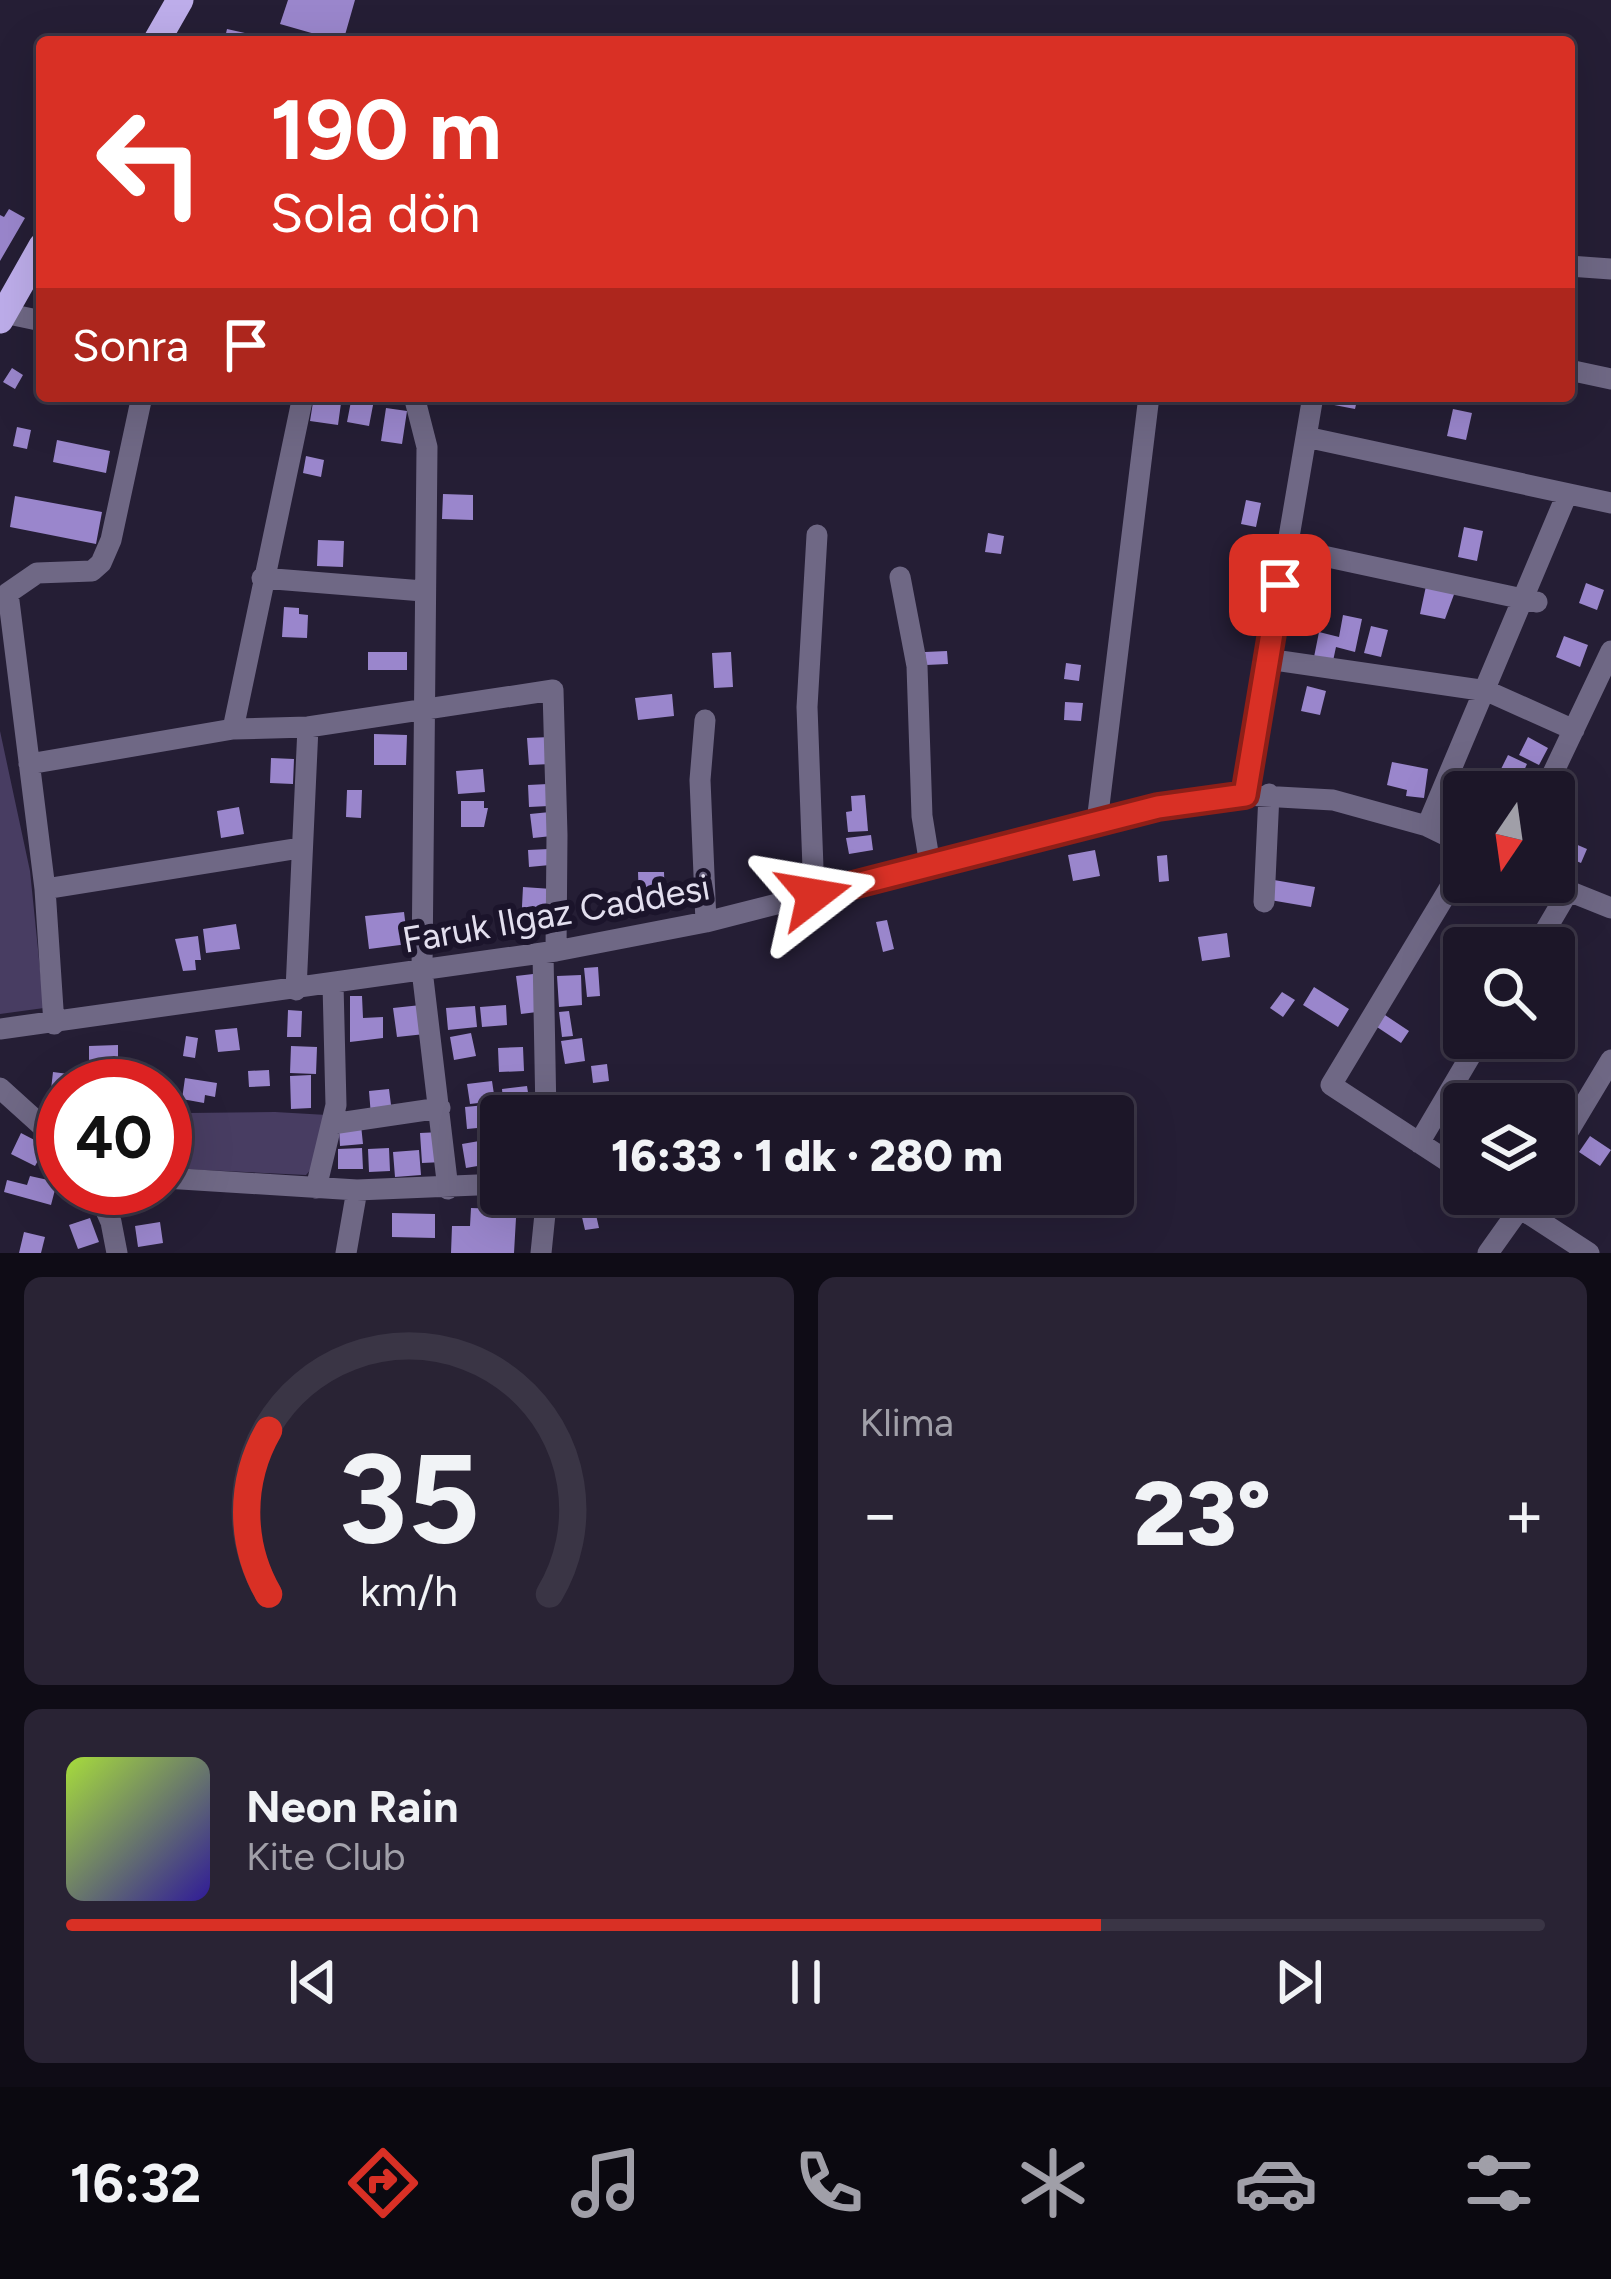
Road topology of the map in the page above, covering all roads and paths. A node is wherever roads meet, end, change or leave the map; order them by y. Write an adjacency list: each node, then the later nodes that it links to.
1 (180, 0): 2 (main road)
2 (159, 36)
3 (36, 256): 6 (main road)
4 (1575, 266): 5 (street)
5 (1611, 269)
6 (2, 316): 7 (street)
7 (36, 320)
8 (1575, 371): 9 (street)
9 (1611, 379)
10 (141, 402): 32 (street)
11 (302, 402): 21 (street)
12 (416, 402): 22 (street)
13 (1148, 402): 36 (street)
14 (1312, 402): 15 (street)
15 (1306, 437): 16 (street); 19 (street)
16 (1567, 494): 17 (street); 23 (street)
17 (1611, 503)
18 (817, 535): 42 (street)
19 (1286, 548): 23 (street); 25 (street)
20 (900, 577): 40 (street)
21 (262, 578): 22 (street); 30 (street)
22 (423, 591): 27 (street)
23 (1529, 600): 26 (street)
24 (1611, 651): 31 (street)
25 (1267, 659): 26 (street); 35 (street)
26 (1486, 691): 31 (street); 37 (street)
27 (426, 708): 29 (street); 48 (street); 49 (street)
28 (705, 720): 47 (street)
29 (308, 728): 30 (street); 39 (street)
30 (233, 729): 32 (street)
31 (1574, 730): 33 (street)
32 (29, 764): 41 (street)
33 (1554, 771)
34 (1269, 794): 35 (street, Faruk Ilgaz Caddesi); 37 (street, Faruk Ilgaz Caddesi); 45 (street)
35 (1245, 795): 36 (street, Faruk Ilgaz Caddesi)
36 (1097, 822): 40 (street, Faruk Ilgaz Caddesi)
37 (1426, 826): 38 (street, Faruk Ilgaz Caddesi)
38 (1443, 834)
39 (300, 848): 41 (street); 51 (street)
40 (930, 866): 42 (street, Faruk Ilgaz Caddesi)
41 (45, 889): 52 (street)
42 (814, 895): 47 (street, Faruk Ilgaz Caddesi)
43 (1575, 895): 46 (street)
44 (1443, 899): 62 (street)
45 (1264, 902)
46 (1611, 908)
47 (706, 922): 48 (street, Faruk Ilgaz Caddesi)
48 (549, 952): 49 (street, Faruk Ilgaz Caddesi); 57 (street)
49 (422, 970): 50 (street, Faruk Ilgaz Caddesi); 58 (street)
50 (333, 985): 51 (street, Faruk Ilgaz Caddesi); 61 (street)
51 (296, 990): 52 (street, Faruk Ilgaz Caddesi)
52 (54, 1024): 53 (street, Faruk Ilgaz Caddesi)
53 (0, 1029)
54 (1469, 1059): 62 (street)
55 (1611, 1060): 59 (street)
56 (0, 1088): 60 (street)
57 (546, 1095)
58 (440, 1108): 61 (street); 67 (street)
59 (1575, 1120)
60 (36, 1121)
61 (332, 1124): 66 (street)
62 (1419, 1143): 63 (street)
63 (1443, 1158)
64 (192, 1180): 66 (street)
65 (480, 1186): 67 (street)
66 (316, 1188): 68 (street)
67 (448, 1189): 68 (street)
68 (357, 1190): 74 (street)
69 (108, 1215): 73 (street)
70 (546, 1215): 75 (street)
71 (1516, 1215): 76 (street)
72 (1542, 1215): 77 (street)
73 (117, 1253)
74 (346, 1253)
75 (541, 1253)
76 (1488, 1253)
77 (1589, 1253)

